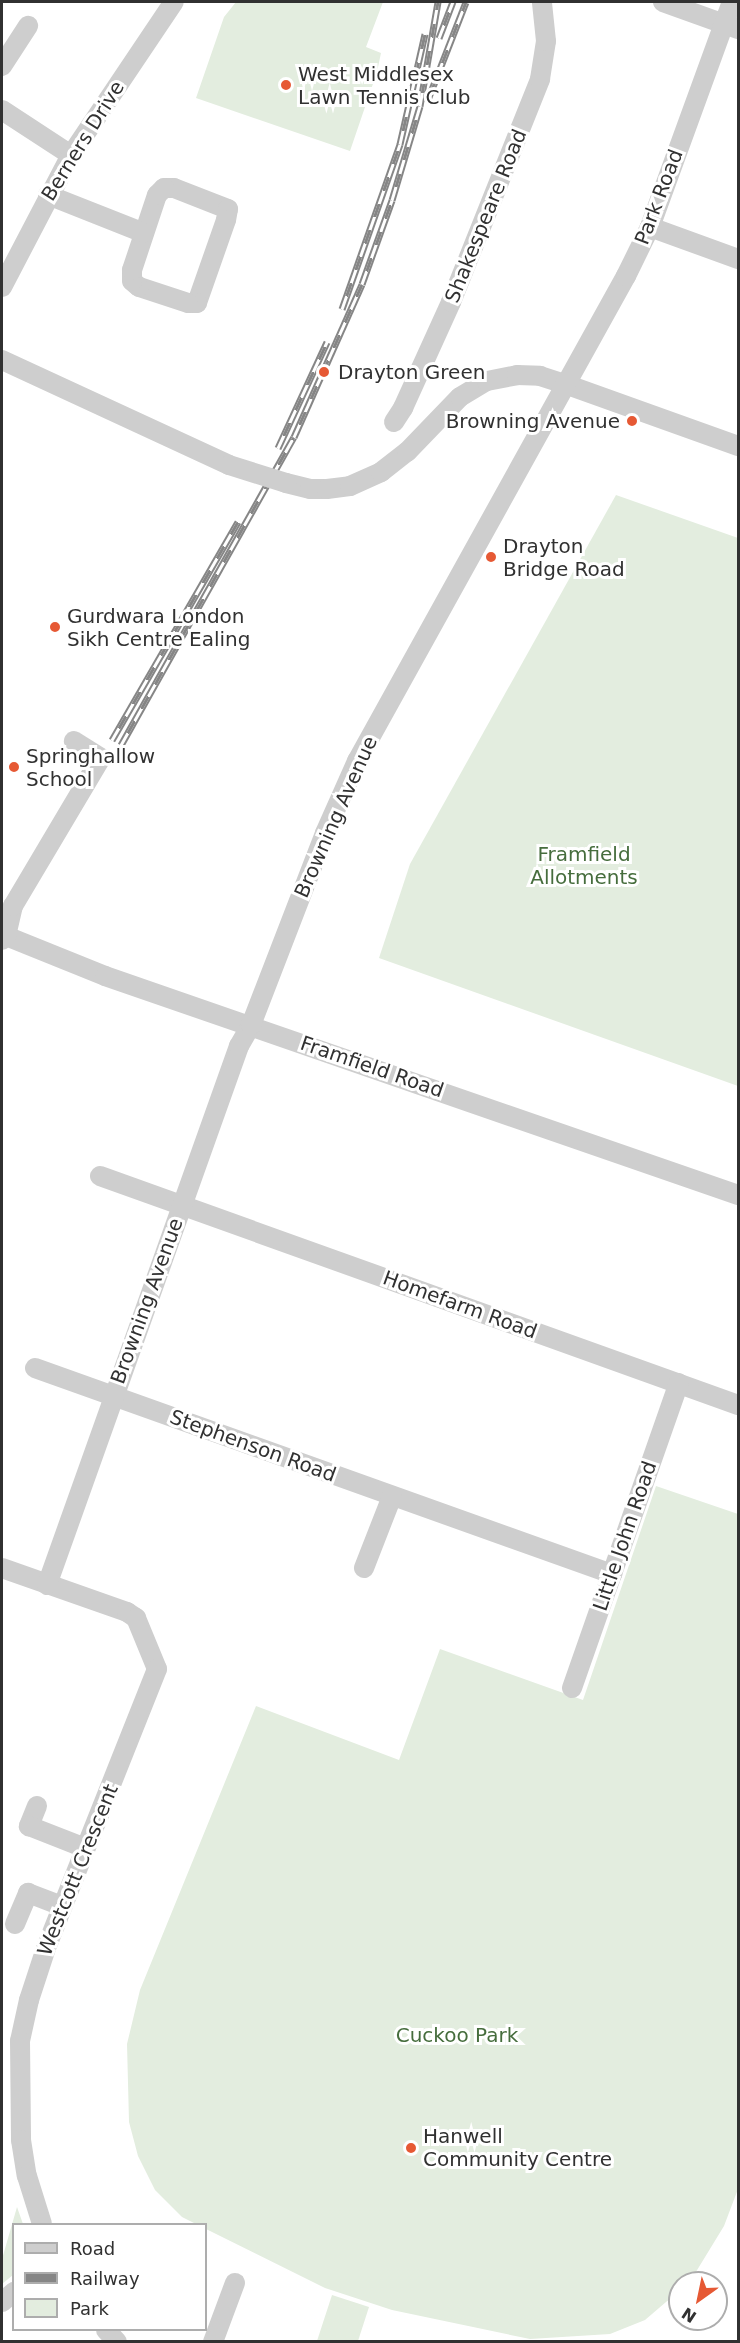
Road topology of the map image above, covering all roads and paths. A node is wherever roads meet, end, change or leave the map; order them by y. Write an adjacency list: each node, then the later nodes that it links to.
1 (174, 2): 9 (street, Berners Drive)
2 (542, 2): 17 (street, Shakespeare Road)
3 (663, 2): 6 (street)
4 (732, 2): 6 (street, Park Road)
5 (28, 26): 7 (street)
6 (731, 26): 11 (street, Park Road)
7 (2, 66)
8 (2, 110): 9 (street)
9 (71, 155): 10 (street, Berners Drive)
10 (48, 195): 12 (street); 14 (street, Berners Drive)
11 (650, 227): 13 (street); 16 (street, Park Road)
12 (144, 233): 12 (street)
13 (738, 259)
14 (2, 286)
15 (2, 360): 16 (street, bridge)
16 (566, 384): 18 (street); 21 (street, Browning Avenue)
17 (394, 422)
18 (738, 446)
19 (74, 741): 20 (street)
20 (4, 938): 21 (street, Framfield Road)
21 (251, 1025): 23 (street, Framfield Road); 24 (street, Browning Avenue)
22 (100, 1176): 24 (street, Browning Avenue)
23 (738, 1195)
24 (181, 1205): 26 (street, Homefarm Road); 27 (street, Browning Avenue)
25 (35, 1368): 27 (street, Browning Avenue)
26 (679, 1383): 28 (street, Homefarm Road); 32 (street, Little John Road)
27 (113, 1396): 29 (street, Stephenson Road); 33 (street, Browning Avenue)
28 (738, 1405)
29 (392, 1496): 31 (street); 32 (street, Stephenson Road)
30 (2, 1568): 33 (street, Westcott Crescent)
31 (364, 1568)
32 (612, 1574): 34 (street, Little John Road)
33 (47, 1584): 36 (street, Westcott Crescent)
34 (572, 1688)
35 (37, 1806): 36 (street)
36 (86, 1848): 37 (street, Westcott Crescent)
37 (62, 1906): 38 (street); 39 (street, Westcott Crescent)
38 (15, 1924)
39 (10, 2082): 40 (street, Westcott Crescent)
40 (42, 2223)
41 (235, 2283): 42 (street)
42 (213, 2342)

